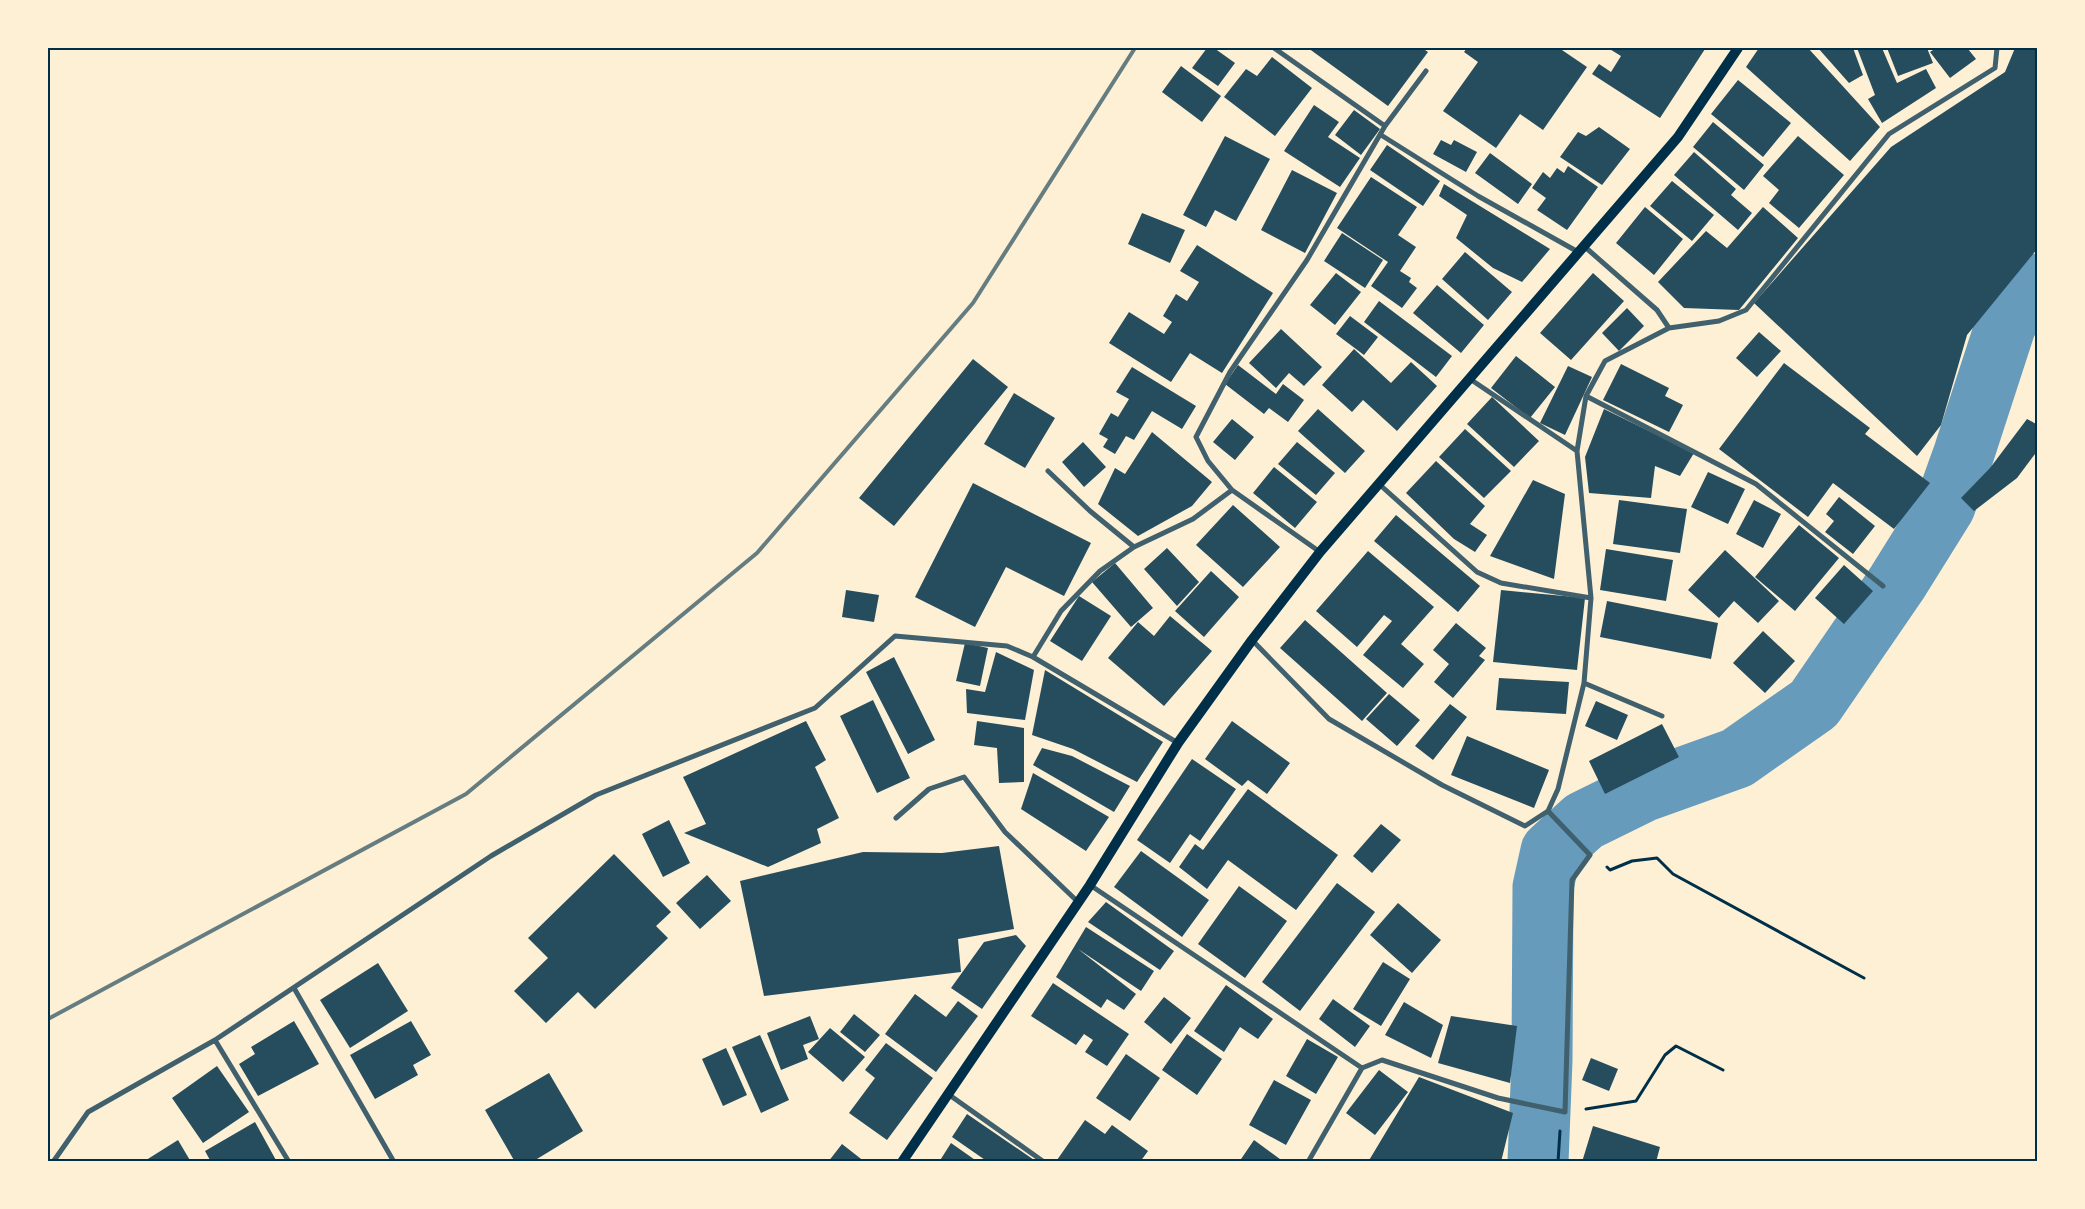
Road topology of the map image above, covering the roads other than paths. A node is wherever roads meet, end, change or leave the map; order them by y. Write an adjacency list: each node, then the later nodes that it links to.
1 (1274, 48): 5 (street)
2 (1738, 48): 7 (main road)
3 (1997, 48): 8 (street)
4 (1426, 71): 5 (street)
5 (1385, 126): 6 (street)
6 (1381, 135): 7 (street); 14 (street)
7 (1582, 250): 8 (street); 9 (main road)
8 (1669, 328): 10 (street)
9 (1470, 379): 11 (street); 13 (main road)
10 (1586, 396): 11 (street); 17 (street)
11 (1577, 451): 18 (street)
12 (1048, 471): 15 (street)
13 (1379, 484): 16 (main road); 18 (street)
14 (1232, 490): 15 (street); 16 (street)
15 (1134, 547): 20 (street)
16 (1320, 552): 19 (main road)
17 (1883, 586)
18 (1591, 598): 21 (street)
19 (1252, 640): 23 (main road); 24 (street)
20 (1033, 657): 23 (street); 28 (street)
21 (1584, 683): 22 (street); 24 (street)
22 (1662, 716)
23 (1178, 743): 26 (main road)
24 (1548, 811): 30 (street)
25 (896, 818): 27 (street)
26 (1090, 884): 27 (main road); 30 (street)
27 (1078, 902): 31 (main road)
28 (294, 988): 29 (street); 34 (street)
29 (215, 1040): 32 (street); 33 (street)
30 (1362, 1068): 37 (street)
31 (948, 1094): 35 (main road); 36 (street)
32 (53, 1162)
33 (289, 1162)
34 (394, 1162)
35 (902, 1162)
36 (1044, 1162)
37 (1308, 1162)

